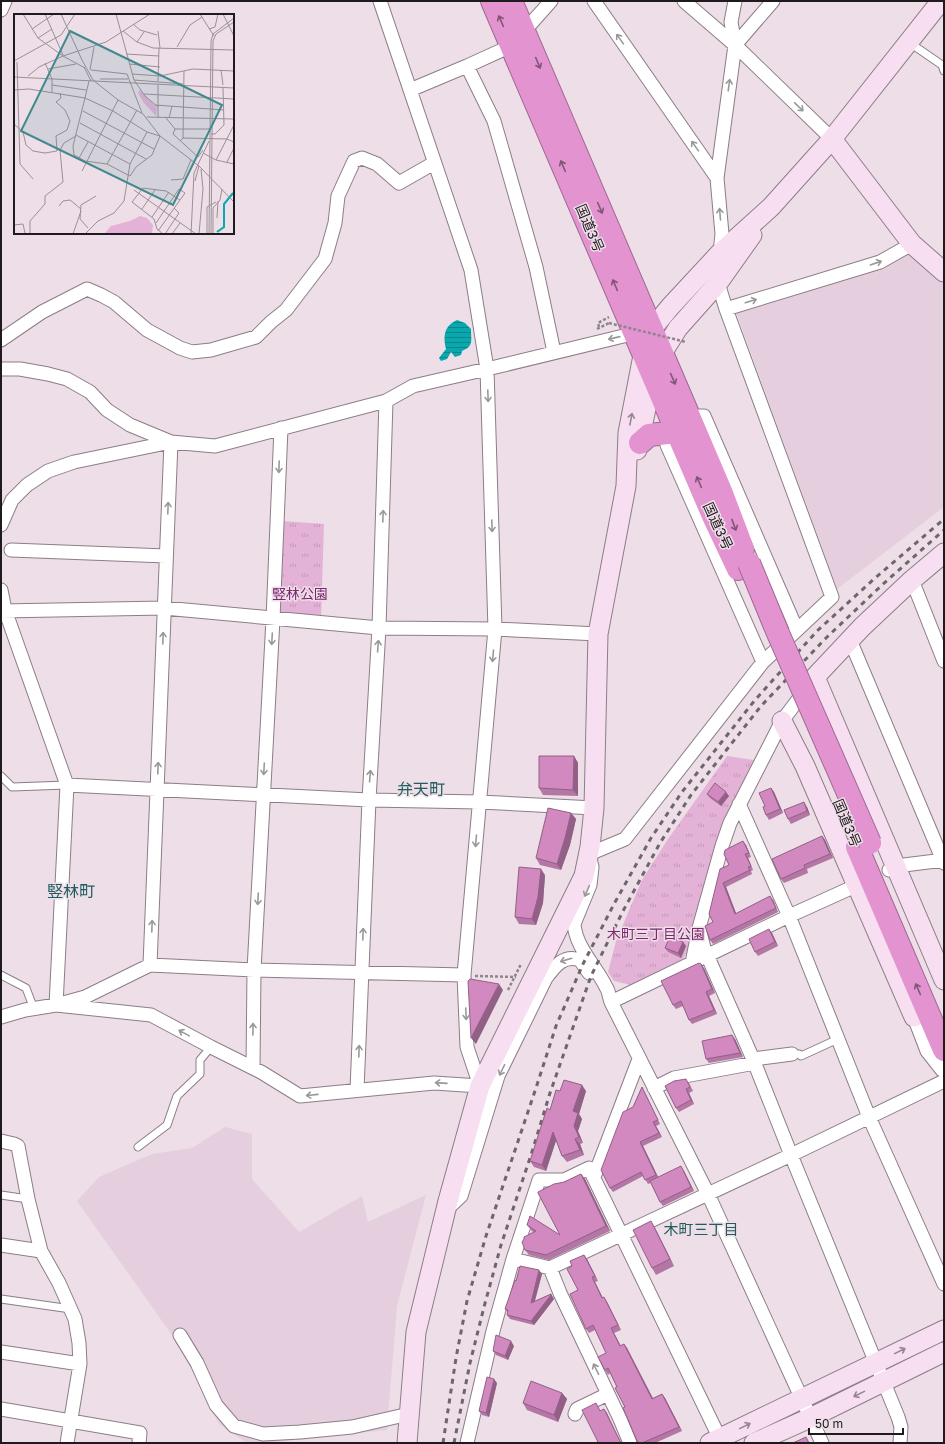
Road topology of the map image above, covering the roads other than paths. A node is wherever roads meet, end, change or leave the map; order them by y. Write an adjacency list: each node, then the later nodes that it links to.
1 (5, 1): 11 (street)
2 (380, 1): 17 (street)
3 (492, 1): 12 (highway, 国道3号, one-way to 3)
4 (512, 1): 12 (highway, 国道3号)
5 (551, 1): 12 (street)
6 (594, 1): 20 (street, one-way to 6)
7 (684, 1): 14 (street)
8 (735, 1): 14 (street)
9 (773, 1): 14 (street)
10 (942, 1): 13 (street)
11 (1, 10)
12 (518, 39): 15 (street); 27 (highway, 国道3号)
13 (908, 42): 16 (lane); 18 (street)
14 (735, 45): 18 (street, one-way to 18); 20 (street, one-way to 14)
15 (467, 66): 17 (street); 29 (street)
16 (944, 71)
17 (410, 90): 19 (street)
18 (832, 139): 21 (street); 22 (street)
19 (434, 163): 28 (street); 31 (street)
20 (717, 178): 22 (street, one-way to 20)
21 (912, 244): 23 (street); 26 (street, one-way to 21)
22 (725, 260): 24 (street); 25 (street); 27 (street)
23 (944, 272)
24 (718, 283): 26 (street); 30 (street)
25 (670, 307): 27 (street); 27 (street)
26 (726, 308): 51 (street)
27 (629, 319): 29 (street, one-way to 29); 30 (highway, 国道3号)
28 (1, 340)
29 (554, 352): 31 (street)
30 (653, 353): 33 (highway, 国道3号); 35 (highway, 国道3号, one-way to 35); 39 (street, one-way to 30)
31 (487, 369): 34 (street); 50 (street, one-way to 50)
32 (1, 370): 37 (street)
33 (653, 376): 35 (highway, 国道3号); 38 (street)
34 (386, 401): 36 (street); 49 (street, one-way to 34)
35 (683, 424): 38 (highway); 51 (street); 55 (street); 66 (highway, 国道3号)
36 (280, 428): 37 (street); 48 (street, one-way to 48)
37 (171, 442): 40 (street); 43 (street, one-way to 37)
38 (640, 443): 39 (street)
39 (626, 486): 52 (street)
40 (1, 525)
41 (11, 550): 43 (street)
42 (944, 553): 44 (street)
43 (166, 556): 46 (street)
44 (912, 580): 53 (street); 54 (street)
45 (1, 590): 47 (street)
46 (164, 608): 47 (street); 48 (street); 60 (street, one-way to 46)
47 (3, 610): 59 (street)
48 (273, 618): 49 (street); 61 (street, one-way to 61)
49 (379, 628): 50 (street); 62 (street, one-way to 49)
50 (495, 630): 52 (street); 63 (street, one-way to 63)
51 (797, 630): 55 (street)
52 (598, 634): 65 (street)
53 (850, 640): 56 (street); 68 (street)
54 (944, 661)
55 (762, 662): 67 (street)
56 (815, 677): 57 (street); 69 (street)
57 (782, 721): 64 (street); 70 (street)
58 (1, 776): 59 (lane)
59 (67, 785): 60 (street); 82 (street)
60 (158, 790): 61 (street); 75 (street, one-way to 60)
61 (263, 795): 62 (street); 76 (street, one-way to 76)
62 (369, 800): 63 (street); 77 (street, one-way to 62)
63 (480, 802): 65 (street); 79 (street, one-way to 79)
64 (739, 804): 71 (street); 72 (street)
65 (594, 808): 67 (street)
66 (863, 845): 84 (highway, 国道3号); 89 (highway, 国道3号, one-way to 66)
67 (588, 854): 81 (street, one-way to 81); 96 (street)
68 (943, 861): 69 (street)
69 (892, 868): 80 (street)
70 (860, 884): 71 (street); 86 (street)
71 (789, 916): 73 (street); 87 (street)
72 (700, 928): 73 (street); 74 (street)
73 (707, 955): 74 (street); 92 (street)
74 (692, 963): 81 (street)
75 (150, 965): 76 (street); 82 (street)
76 (254, 970): 77 (street); 93 (street, one-way to 76)
77 (361, 973): 79 (street); 98 (street, one-way to 77)
78 (1, 974): 83 (lane)
79 (464, 975): 96 (street, one-way to 96)
80 (944, 980)
81 (611, 1002): 91 (street); 107 (street, one-way to 107)
82 (56, 1005): 83 (street); 88 (street, one-way to 82)
83 (34, 1009): 85 (street)
84 (944, 1014)
85 (1, 1017)
86 (914, 1017): 94 (street)
87 (838, 1039): 90 (lane); 99 (street)
88 (210, 1047): 93 (street); 101 (lane)
89 (944, 1050)
90 (792, 1054): 92 (street)
91 (639, 1059): 97 (street); 103 (street)
92 (754, 1061): 97 (street); 102 (street)
93 (253, 1068): 98 (street, one-way to 93)
94 (944, 1071)
95 (944, 1081): 99 (street)
96 (480, 1086): 98 (street, one-way to 98); 107 (street)
97 (654, 1088): 104 (street)
98 (358, 1090)
99 (869, 1117): 102 (street); 113 (street)
100 (1, 1142): 106 (street)
101 (138, 1147)
102 (791, 1155): 104 (street); 120 (street)
103 (594, 1177): 108 (street); 111 (street)
104 (708, 1194): 108 (street); 124 (street)
105 (1, 1195): 106 (lane)
106 (28, 1199): 110 (street)
107 (446, 1210): 126 (street)
108 (622, 1234): 112 (street); 130 (street)
109 (1, 1245): 110 (street)
110 (41, 1251): 115 (street)
111 (513, 1259): 112 (street); 134 (street)
112 (550, 1268): 123 (street, one-way to 112)
113 (944, 1284)
114 (1, 1299): 115 (lane)
115 (71, 1309): 121 (street)
116 (944, 1330): 120 (street, one-way to 116)
117 (180, 1335): 126 (street)
118 (1, 1352): 121 (street)
119 (944, 1352): 122 (street)
120 (875, 1363): 122 (street); 124 (street)
121 (80, 1364): 129 (street)
122 (883, 1382): 128 (street, one-way to 128); 138 (street)
123 (608, 1394): 127 (street); 135 (street)
124 (801, 1399): 128 (street); 130 (street, one-way to 124)
125 (1, 1409): 129 (street)
126 (409, 1414): 133 (street)
127 (575, 1414)
128 (810, 1418): 136 (street); 137 (street)
129 (71, 1421): 131 (street); 132 (street)
130 (717, 1441)
131 (67, 1443)
132 (139, 1443)
133 (407, 1443)
134 (467, 1443)
135 (630, 1443)
136 (754, 1443)
137 (822, 1443)
138 (900, 1443)

